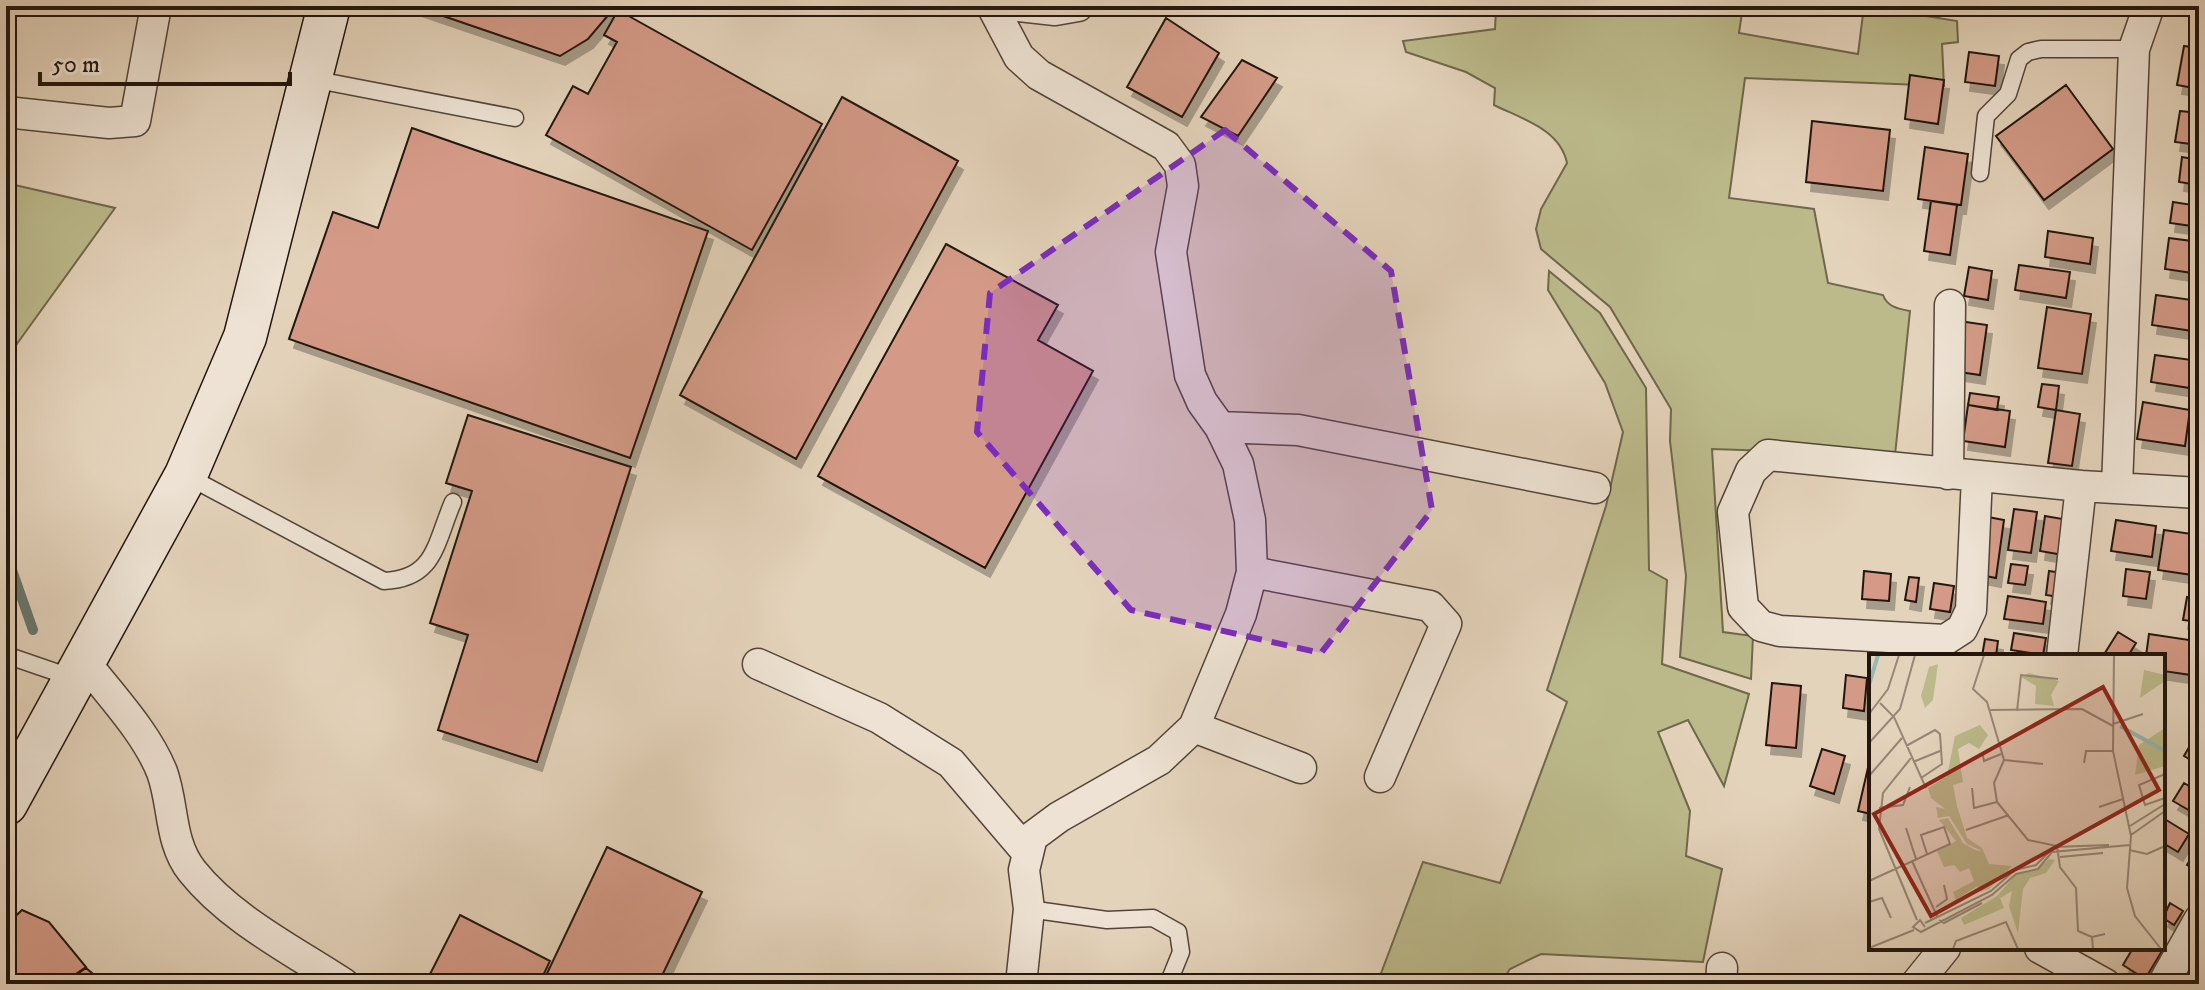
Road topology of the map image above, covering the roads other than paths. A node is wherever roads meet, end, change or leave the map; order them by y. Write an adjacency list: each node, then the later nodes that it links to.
1 (156, 6): 9 (street)
2 (329, 6): 8 (main road)
3 (992, 6): 13 (street)
4 (1019, 6): 5 (street)
5 (1078, 6)
6 (2149, 6): 7 (street)
7 (2134, 49): 11 (lane); 17 (street)
8 (310, 78): 10 (lane); 14 (main road)
9 (6, 112)
10 (515, 118)
11 (1980, 173)
12 (1950, 305): 15 (street)
13 (1220, 427): 18 (street); 21 (street)
14 (186, 475): 20 (lane); 25 (main road)
15 (1962, 475): 15 (street); 16 (street)
16 (2081, 486): 17 (street); 22 (street)
17 (2117, 487): 19 (street)
18 (1595, 488)
19 (2199, 493)
20 (453, 502)
21 (1252, 572): 26 (street); 28 (street)
22 (2062, 654)
23 (6, 655): 25 (lane)
24 (758, 664): 30 (street)
25 (79, 670): 29 (main road); 35 (street)
26 (1194, 727): 27 (street); 30 (street)
27 (1301, 768)
28 (1380, 777)
29 (6, 804)
30 (1026, 851): 31 (street)
31 (1029, 909): 36 (street); 37 (lane)
32 (2199, 920): 40 (street)
33 (1943, 950): 38 (street)
34 (2044, 950): 39 (street)
35 (344, 984)
36 (1021, 984)
37 (1168, 984)
38 (1916, 984)
39 (2105, 984)
40 (2163, 984)

